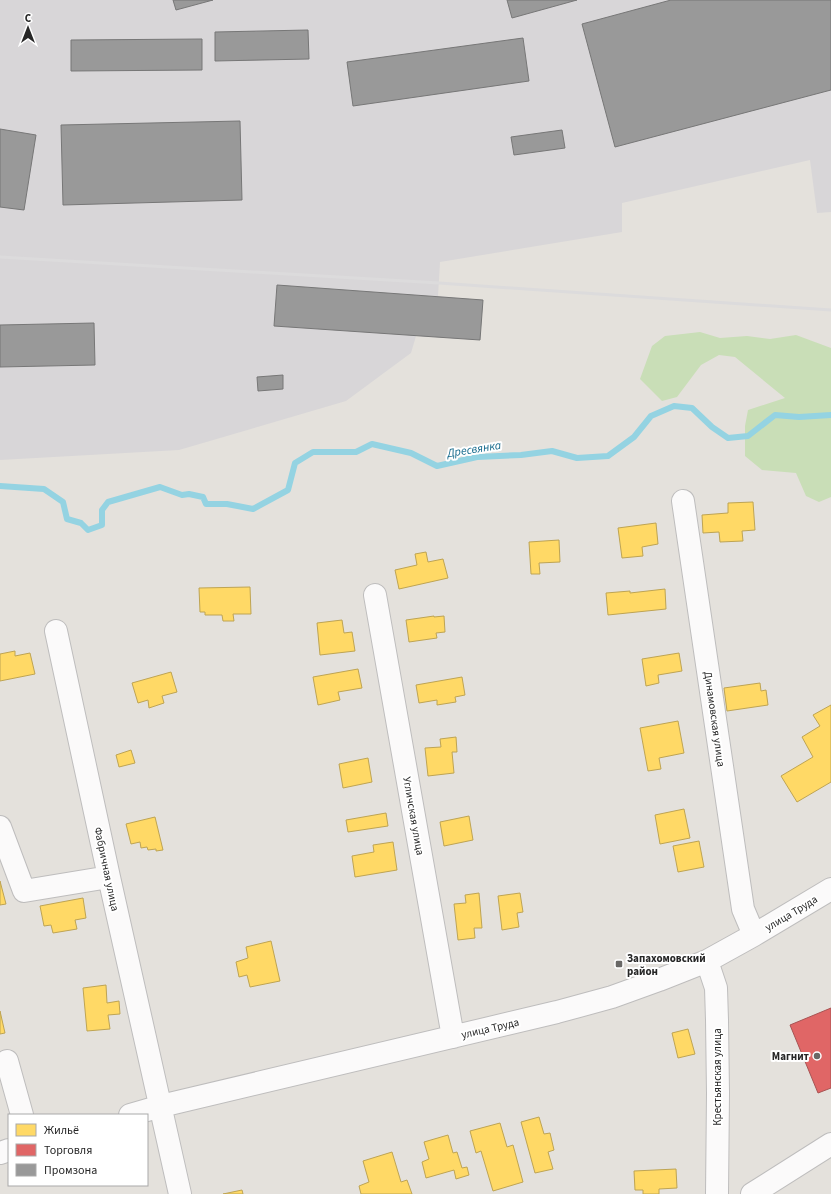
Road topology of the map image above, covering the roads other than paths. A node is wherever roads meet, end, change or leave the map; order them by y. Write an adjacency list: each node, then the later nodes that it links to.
1 (683, 500): 7 (street, Динамовская улица)
2 (375, 595): 9 (street, Угличская улица)
3 (56, 631): 5 (street, Фабричная улица)
4 (0, 827): 5 (street)
5 (108, 877): 11 (street, Фабричная улица)
6 (831, 889): 7 (street, улица Труда)
7 (754, 935): 8 (street, улица Труда)
8 (706, 961): 9 (street, улица Труда); 16 (street, Крестьянская улица)
9 (453, 1037): 11 (street, улица Труда)
10 (8, 1061): 12 (street)
11 (161, 1106): 13 (street, улица Труда); 15 (street, Фабричная улица)
12 (22, 1114)
13 (133, 1114)
14 (831, 1144): 17 (street)
15 (180, 1194)
16 (716, 1194)
17 (752, 1194)

